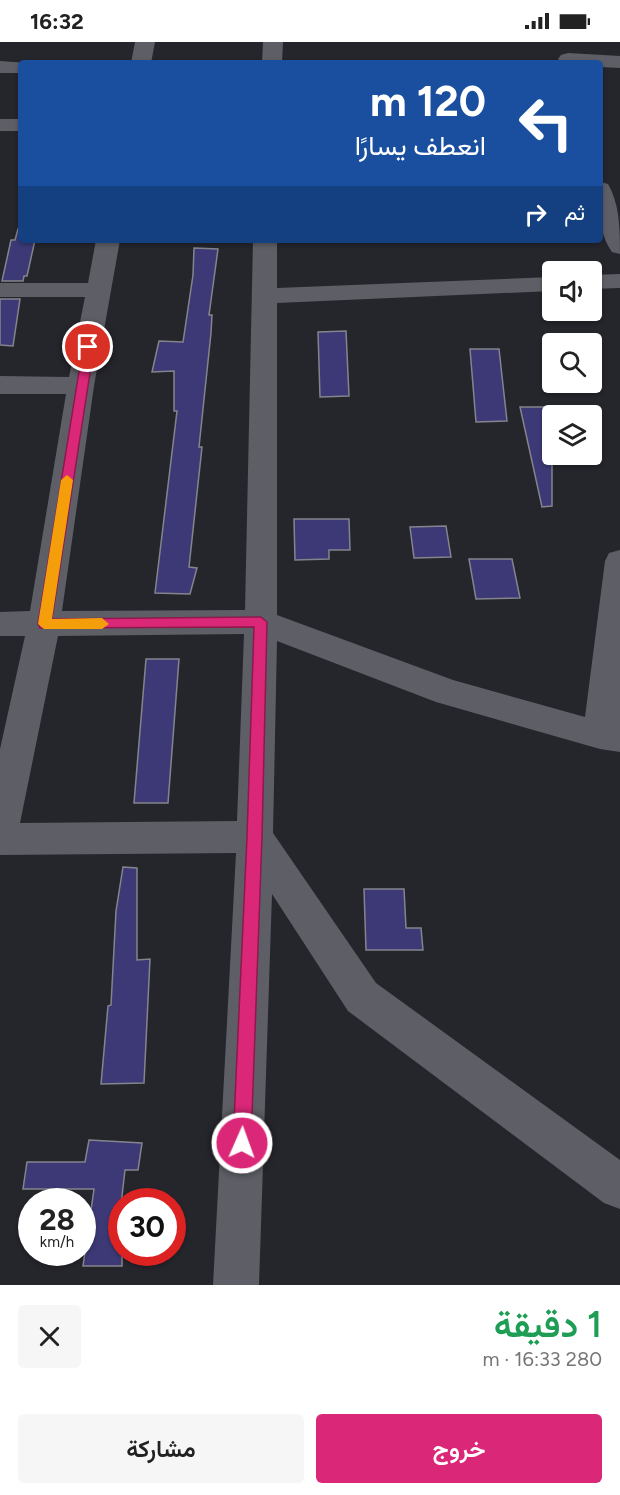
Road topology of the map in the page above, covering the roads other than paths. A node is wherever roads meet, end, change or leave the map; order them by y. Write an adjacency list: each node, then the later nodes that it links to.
1 (145, 42): 4 (street)
2 (273, 42): 5 (street)
3 (569, 55): 6 (street)
4 (142, 60)
5 (272, 60)
6 (620, 62)
7 (0, 67): 8 (street)
8 (18, 67)
9 (0, 125): 10 (street)
10 (18, 125)
11 (603, 198): 14 (street)
12 (107, 243): 19 (street)
13 (265, 243): 20 (street)
14 (620, 247)
15 (620, 281): 16 (street)
16 (602, 282)
17 (542, 284): 20 (street)
18 (0, 290): 19 (street)
19 (99, 290): 22 (street)
20 (262, 296): 24 (street)
21 (0, 385): 22 (street)
22 (81, 386): 26 (street)
23 (620, 561): 27 (street)
24 (261, 622): 26 (street); 27 (street); 29 (street)
25 (0, 624): 26 (street)
26 (44, 624): 28 (street)
27 (610, 736)
28 (0, 832)
29 (255, 837): 30 (street); 31 (street); 32 (street)
30 (0, 839)
31 (620, 1187)
32 (236, 1285)

